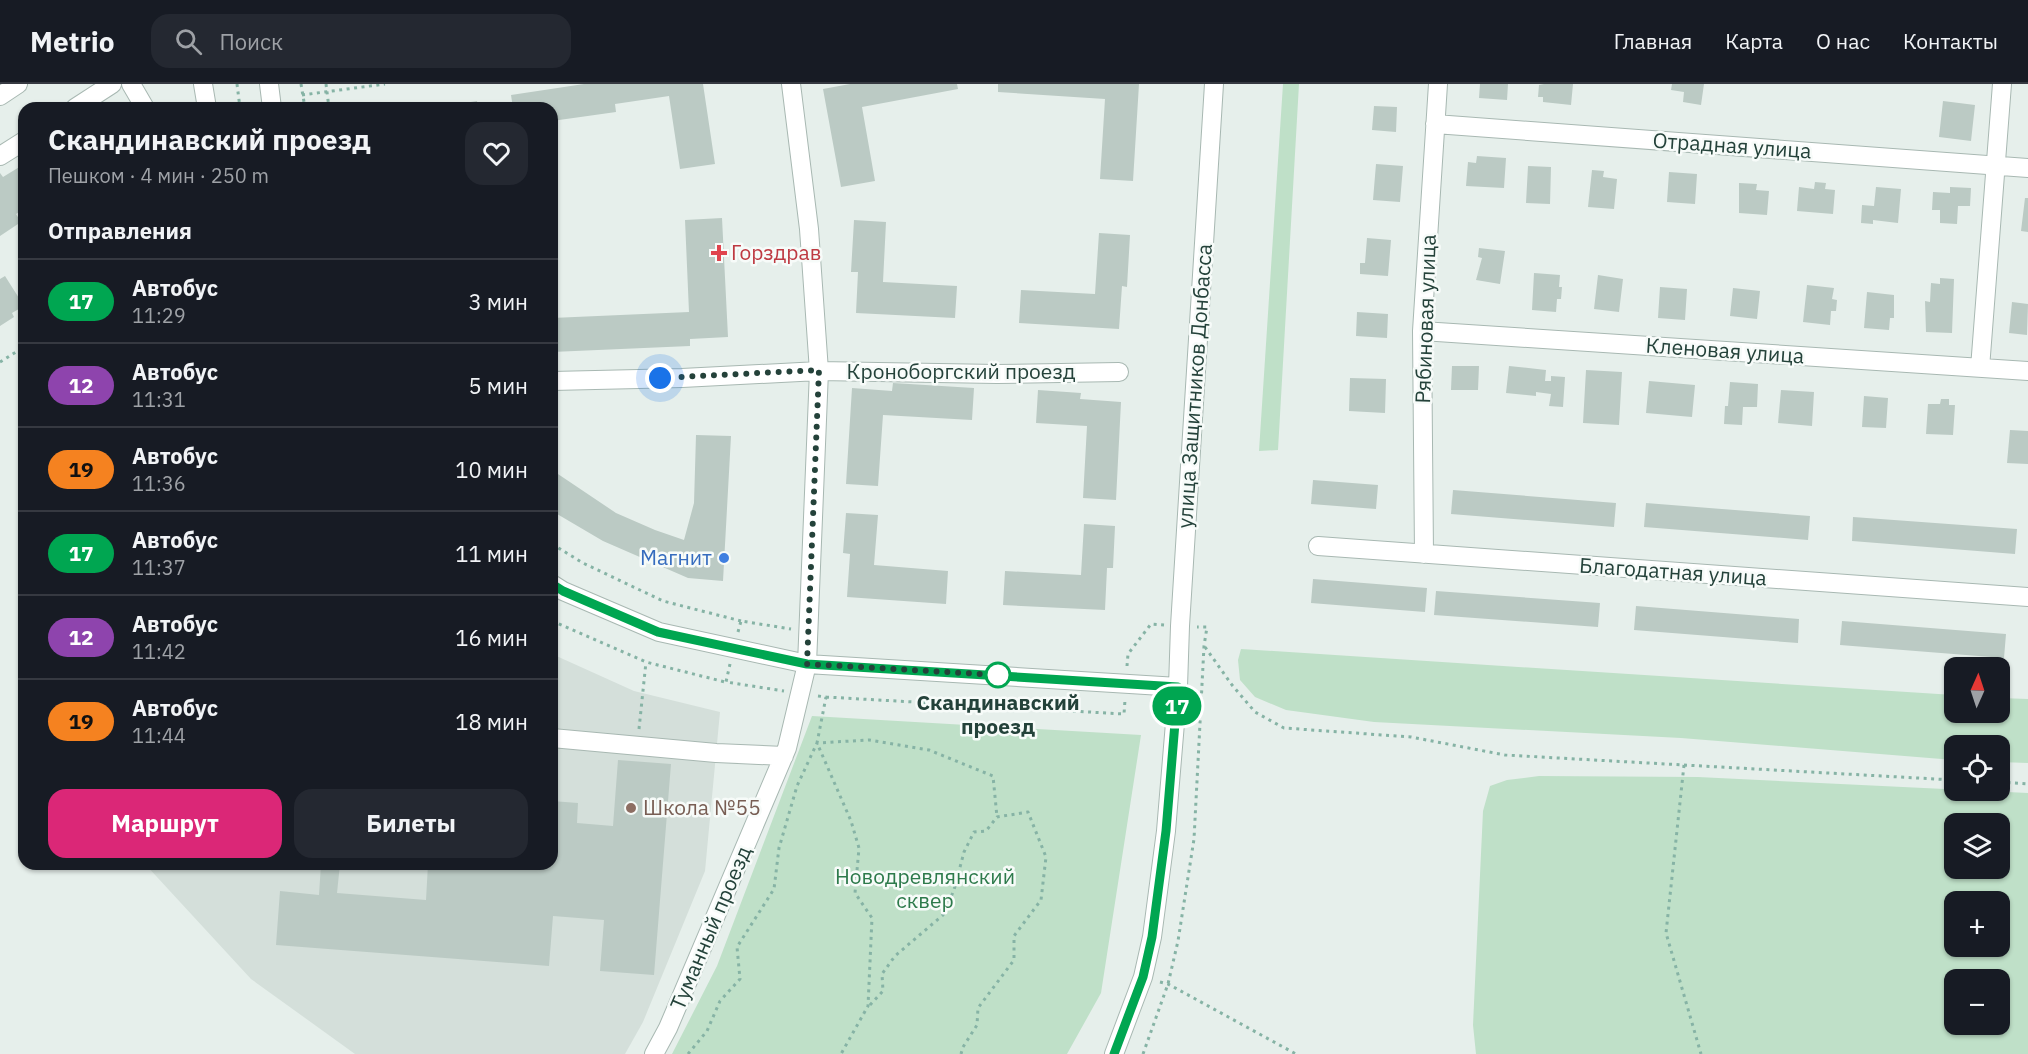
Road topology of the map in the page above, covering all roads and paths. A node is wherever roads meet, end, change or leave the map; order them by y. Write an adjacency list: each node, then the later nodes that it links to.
1 (18, 84): 16 (street)
2 (112, 84): 17 (street)
3 (131, 84): 18 (street)
4 (203, 84): 19 (street)
5 (237, 84): 20 (path)
6 (269, 84): 21 (street)
7 (301, 84): 15 (path)
8 (326, 84): 14 (path)
9 (385, 84): 14 (path)
10 (790, 84): 33 (street)
11 (1214, 84): 44 (street, улица Защитников Донбасса)
12 (1438, 84): 24 (street, Рябиновая улица)
13 (2002, 84): 27 (street)
14 (327, 92): 15 (path); 23 (path)
15 (302, 95): 22 (path)
16 (0, 96)
17 (84, 102)
18 (142, 102)
19 (206, 102)
20 (239, 102)
21 (271, 102)
22 (304, 102)
23 (328, 102)
24 (1435, 124): 27 (street, Отрадная улица); 29 (street, Рябиновая улица)
25 (18, 145): 26 (street)
26 (0, 156)
27 (1996, 166): 28 (street, Отрадная улица); 32 (street)
28 (2028, 168)
29 (1422, 332): 32 (street, Кленовая улица); 39 (street, Рябиновая улица)
30 (18, 351): 31 (path)
31 (0, 362)
32 (1980, 368): 34 (street, Кленовая улица)
33 (819, 370): 35 (street, Кроноборгский проезд); 36 (street, Кроноборгский проезд); 49 (street)
34 (2028, 371)
35 (1119, 372)
36 (558, 381)
37 (1318, 546): 39 (street, Благодатная улица)
38 (558, 548): 42 (path)
39 (1424, 554): 41 (street, Благодатная улица)
40 (558, 588): 47 (street)
41 (2028, 597)
42 (741, 621): 45 (path); 47 (path)
43 (558, 624): 48 (path)
44 (1180, 626): 46 (path); 51 (path); 52 (street, улица Защитников Донбасса)
45 (797, 630)
46 (1204, 646): 59 (path); 65 (path)
47 (734, 650): 49 (street); 50 (path)
48 (646, 662): 50 (path); 57 (path)
49 (807, 664): 51 (street); 53 (street, Туманный проезд)
50 (726, 682): 53 (path)
51 (1126, 683): 52 (street); 54 (path)
52 (1178, 687): 64 (street, улица Защитников Донбасса)
53 (801, 694): 54 (path); 58 (street, Туманный проезд)
54 (826, 697): 56 (path)
55 (558, 739): 57 (street)
56 (817, 743): 63 (path); 66 (path); 67 (path)
57 (638, 746): 58 (street)
58 (784, 756): 68 (street, Туманный проезд)
59 (1683, 765): 60 (path); 74 (path)
60 (1944, 779)
61 (2010, 782): 62 (path)
62 (2028, 783)
63 (997, 817): 66 (path); 70 (path)
64 (1143, 977): 65 (path); 71 (street, улица Защитников Донбасса)
65 (1168, 984): 72 (path); 73 (path)
66 (868, 1006): 69 (path)
67 (690, 1052)
68 (654, 1054)
69 (841, 1054)
70 (961, 1054)
71 (1114, 1054)
72 (1143, 1054)
73 (1296, 1054)
74 (1701, 1054)

